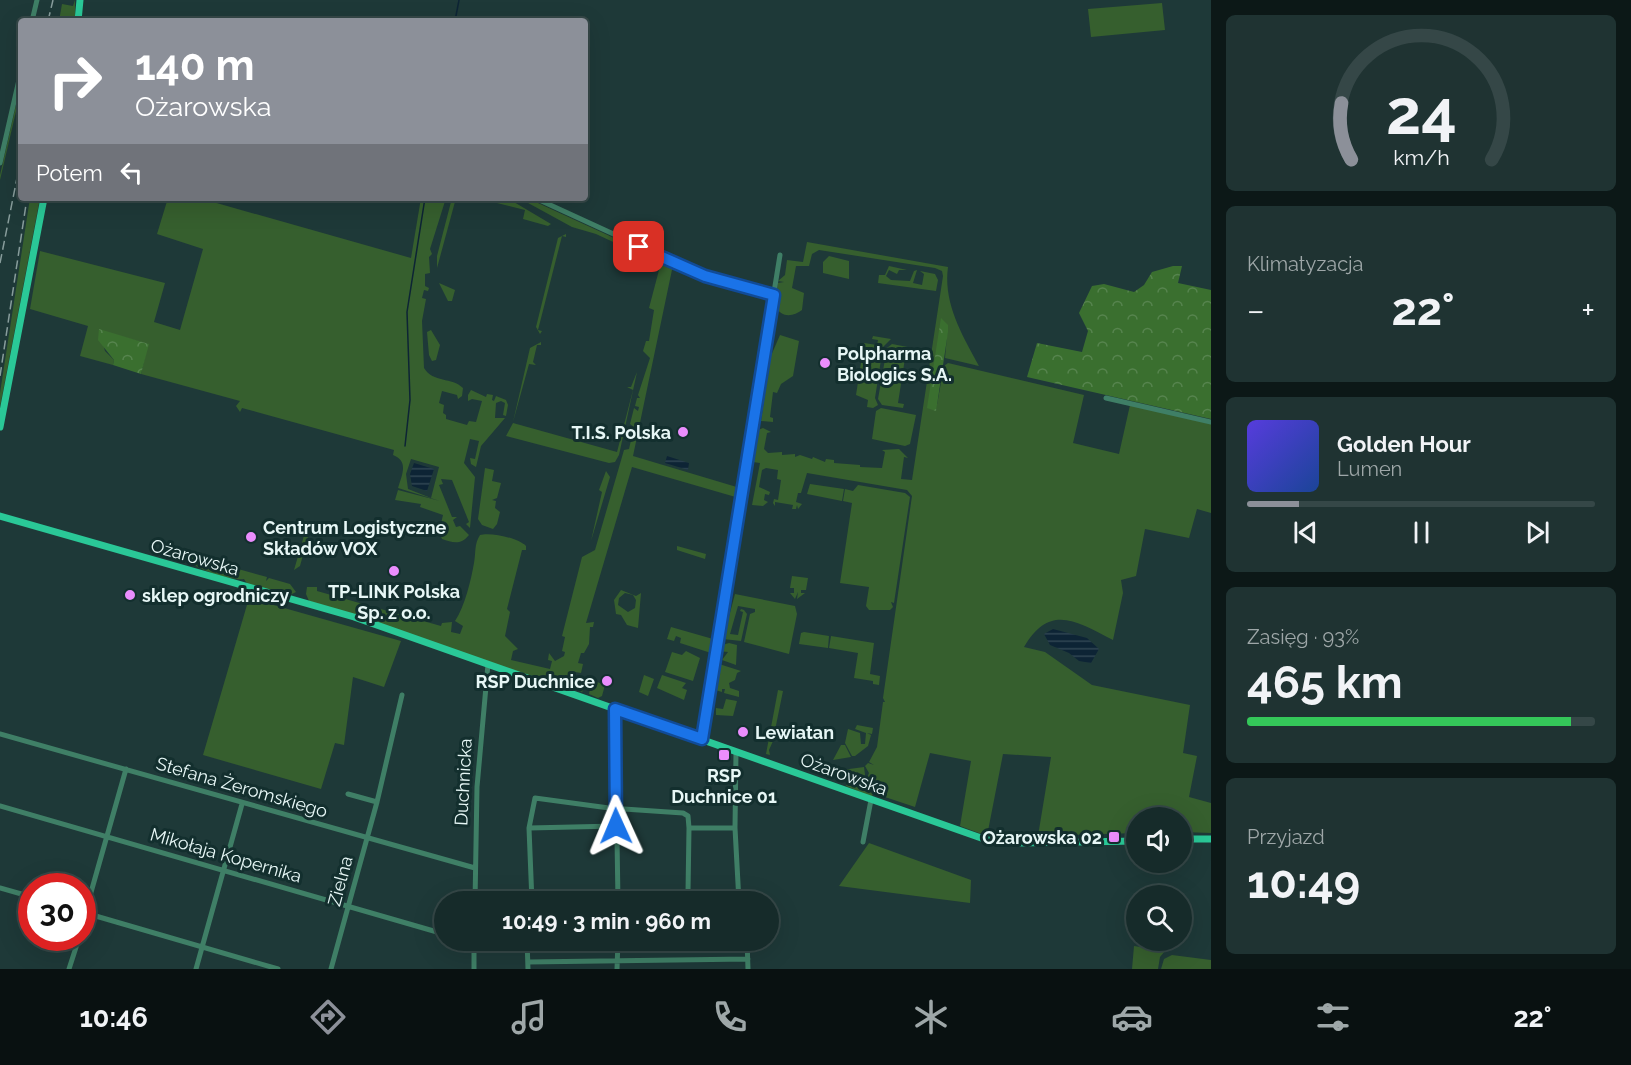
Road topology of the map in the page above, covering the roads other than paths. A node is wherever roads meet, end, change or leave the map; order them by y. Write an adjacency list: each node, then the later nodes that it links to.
1 (37, 0): 3 (street)
2 (81, 0): 4 (main road)
3 (33, 18)
4 (78, 18)
5 (18, 84): 6 (street)
6 (0, 163)
7 (43, 201): 13 (main road)
8 (542, 201): 10 (street)
9 (780, 255): 10 (street)
10 (774, 295): 19 (street)
11 (1106, 398): 12 (street)
12 (1211, 422)
13 (0, 427)
14 (0, 516): 15 (main road, Ożarowska)
15 (488, 664): 17 (main road, Ożarowska); 38 (street, Duchnicka)
16 (402, 695): 24 (street, Zielna)
17 (615, 709): 19 (main road, Ożarowska); 27 (street)
18 (0, 734): 21 (street, Stefana Żeromskiego)
19 (702, 739): 20 (main road, Ożarowska)
20 (736, 752): 23 (main road, Ożarowska); 31 (street)
21 (126, 769): 25 (street, Stefana Żeromskiego); 32 (street)
22 (348, 794): 24 (street)
23 (871, 800): 36 (main road, Ożarowska); 37 (street)
24 (377, 802): 33 (street, Zielna)
25 (243, 804): 33 (street, Stefana Żeromskiego); 39 (street)
26 (0, 806): 32 (street, Mikołaja Kopernika)
27 (616, 807): 28 (street); 29 (street); 30 (street)
28 (616, 826): 29 (street); 44 (street)
29 (529, 828): 43 (street)
30 (689, 828): 31 (street); 45 (street)
31 (735, 828): 46 (street)
32 (107, 836): 39 (street, Mikołaja Kopernika); 40 (street)
33 (367, 838): 38 (street, Stefana Żeromskiego); 48 (street, Zielna)
34 (1192, 839): 35 (main road)
35 (1211, 839)
36 (1126, 841)
37 (863, 842)
38 (475, 868): 42 (street, Duchnicka)
39 (224, 871): 48 (street, Mikołaja Kopernika); 51 (street)
40 (96, 873)
41 (0, 888): 47 (street)
42 (475, 891)
43 (531, 891)
44 (618, 891)
45 (688, 891)
46 (738, 891)
47 (18, 893)
48 (348, 907): 50 (street, Mikołaja Kopernika); 63 (street, Zielna)
49 (96, 915): 51 (street)
50 (434, 931)
51 (202, 946): 61 (street); 62 (street)
52 (75, 951): 60 (street)
53 (474, 951): 64 (street)
54 (528, 951): 59 (street)
55 (618, 951): 58 (street)
56 (748, 951): 57 (street)
57 (748, 959): 58 (street); 67 (street)
58 (618, 961): 59 (street); 66 (street)
59 (528, 962): 65 (street)
60 (69, 969)
61 (196, 969)
62 (278, 969)
63 (331, 969)
64 (474, 969)
65 (528, 969)
66 (617, 969)
67 (748, 969)

